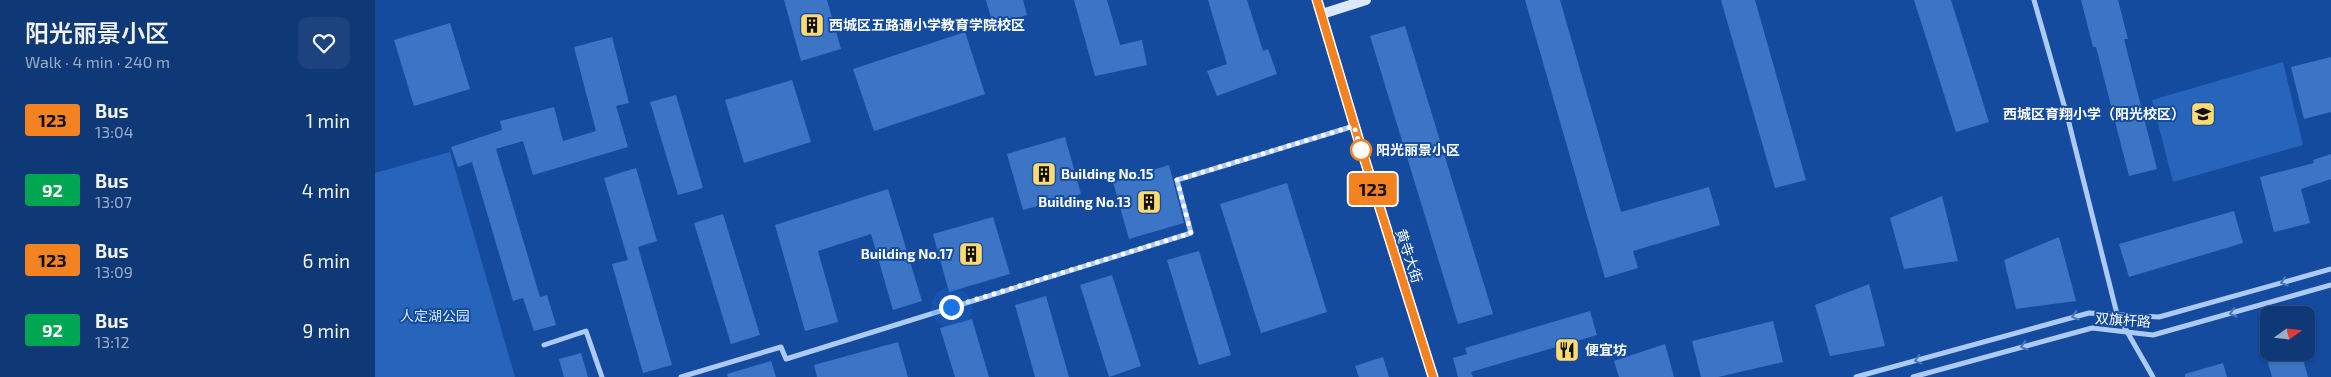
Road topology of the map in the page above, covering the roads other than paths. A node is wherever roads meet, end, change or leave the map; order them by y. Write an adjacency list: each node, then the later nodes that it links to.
1 (1317, 0): 4 (street, 黄寺大街)
2 (1366, 0): 4 (street)
3 (2034, 0): 8 (street)
4 (1322, 14): 5 (street, 黄寺大街)
5 (1354, 126): 12 (street); 13 (street, 黄寺大街)
6 (2331, 269): 8 (street, one-way to 8)
7 (2331, 286): 9 (street, 双旗杆路, one-way to 9)
8 (2117, 314): 9 (street); 14 (street, one-way to 14)
9 (2126, 332): 15 (street, 双旗杆路, one-way to 15); 16 (street)
10 (544, 345): 11 (street)
11 (602, 377)
12 (681, 377)
13 (1433, 377)
14 (1856, 377)
15 (1913, 377)
16 (2153, 377)

